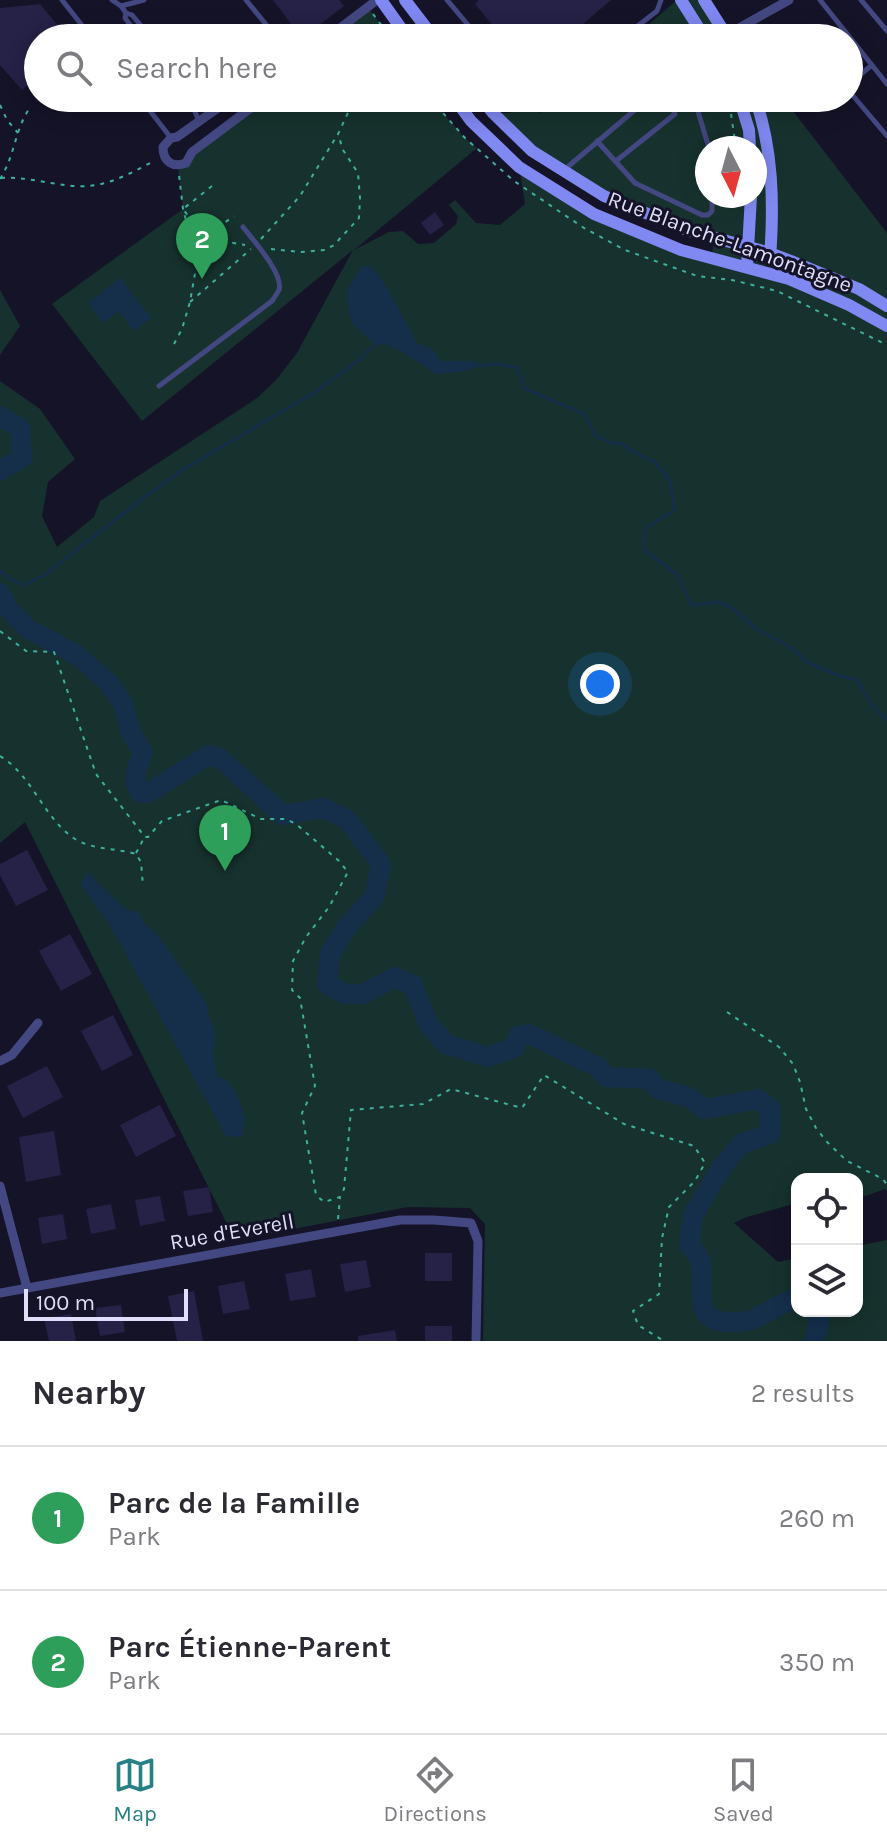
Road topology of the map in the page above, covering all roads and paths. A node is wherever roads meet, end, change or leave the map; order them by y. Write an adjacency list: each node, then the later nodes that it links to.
1 (62, 0): 18 (lane)
2 (112, 0): 14 (lane)
3 (144, 0): 14 (lane)
4 (246, 0): 21 (lane)
5 (379, 0): 15 (street); 25 (street)
6 (405, 0): 26 (street)
7 (447, 0): 27 (lane)
8 (661, 0): 28 (lane)
9 (681, 0): 29 (street)
10 (704, 0): 30 (street)
11 (789, 0): 31 (street)
12 (820, 0): 32 (lane)
13 (861, 0): 33 (lane)
14 (121, 6): 16 (lane)
15 (368, 7): 17 (path); 22 (street)
16 (126, 13): 19 (lane); 20 (lane)
17 (377, 19): 23 (path); 24 (path)
18 (81, 24)
19 (130, 24)
20 (140, 24)
21 (265, 24)
22 (346, 24)
23 (376, 24)
24 (381, 24)
25 (397, 24)
26 (423, 24)
27 (467, 24)
28 (640, 24)
29 (696, 24)
30 (718, 24)
31 (747, 24)
32 (839, 24)
33 (887, 31)
34 (863, 54): 35 (lane)
35 (872, 65): 36 (lane); 37 (lane)
36 (863, 72)
37 (887, 84)
38 (0, 105): 60 (path)
39 (863, 108): 66 (lane)
40 (27, 112): 60 (path)
41 (151, 112): 67 (lane)
42 (195, 112): 57 (lane)
43 (212, 112): 57 (street)
44 (245, 112): 71 (street)
45 (349, 112): 61 (path)
46 (464, 112): 85 (street, Rue Blanche-Lamontagne)
47 (492, 112): 72 (street, Rue Blanche-Lamontagne)
48 (632, 112): 56 (lane)
49 (636, 112): 55 (lane)
50 (674, 112): 70 (lane)
51 (698, 112): 63 (lane)
52 (730, 112): 64 (path)
53 (743, 112): 65 (street)
54 (759, 112): 84 (street)
55 (640, 118)
56 (623, 119): 58 (lane); 59 (lane)
57 (199, 121): 67 (street)
58 (629, 127)
59 (612, 129): 62 (lane); 68 (lane)
60 (18, 133): 73 (path)
61 (338, 134): 82 (path); 82 (path)
62 (618, 136)
63 (705, 136)
64 (734, 136)
65 (749, 136)
66 (887, 136)
67 (171, 138): 69 (street)
68 (597, 141): 70 (lane); 72 (lane)
69 (163, 155): 71 (street); 73 (path)
70 (616, 161): 75 (lane)
71 (178, 166): 77 (path)
72 (564, 171): 83 (street, Rue Blanche-Lamontagne)
73 (1, 179)
74 (212, 186): 77 (path)
75 (712, 208)
76 (751, 208): 83 (street)
77 (183, 209): 80 (path); 81 (path)
78 (234, 216): 80 (path)
79 (243, 227): 82 (lane)
80 (207, 235): 81 (path); 82 (path)
81 (193, 245): 88 (path)
82 (256, 246): 88 (path); 93 (lane)
83 (749, 247): 84 (street, Rue Blanche-Lamontagne); 85 (street)
84 (770, 253): 86 (street); 89 (street, Rue Blanche-Lamontagne)
85 (747, 267): 86 (street, Rue Blanche-Lamontagne)
86 (768, 273): 90 (street, Rue Blanche-Lamontagne)
87 (732, 280): 92 (path)
88 (190, 302): 91 (path)
89 (887, 306)
90 (887, 326)
91 (174, 344)
92 (887, 345)
93 (159, 386)
94 (0, 631): 96 (path)
95 (0, 756): 97 (path)
96 (145, 837): 97 (path); 104 (path)
97 (136, 854): 98 (path)
98 (143, 886)
99 (727, 1012): 102 (path)
100 (38, 1023): 101 (street)
101 (0, 1061)
102 (887, 1185)
103 (0, 1186): 106 (street)
104 (340, 1197): 105 (path); 109 (path)
105 (337, 1231): 106 (street, Rue d'Everell); 108 (street, Rue d'Everell)
106 (27, 1288): 107 (street, Rue d'Everell)
107 (0, 1293)
108 (476, 1341)
109 (664, 1341)

